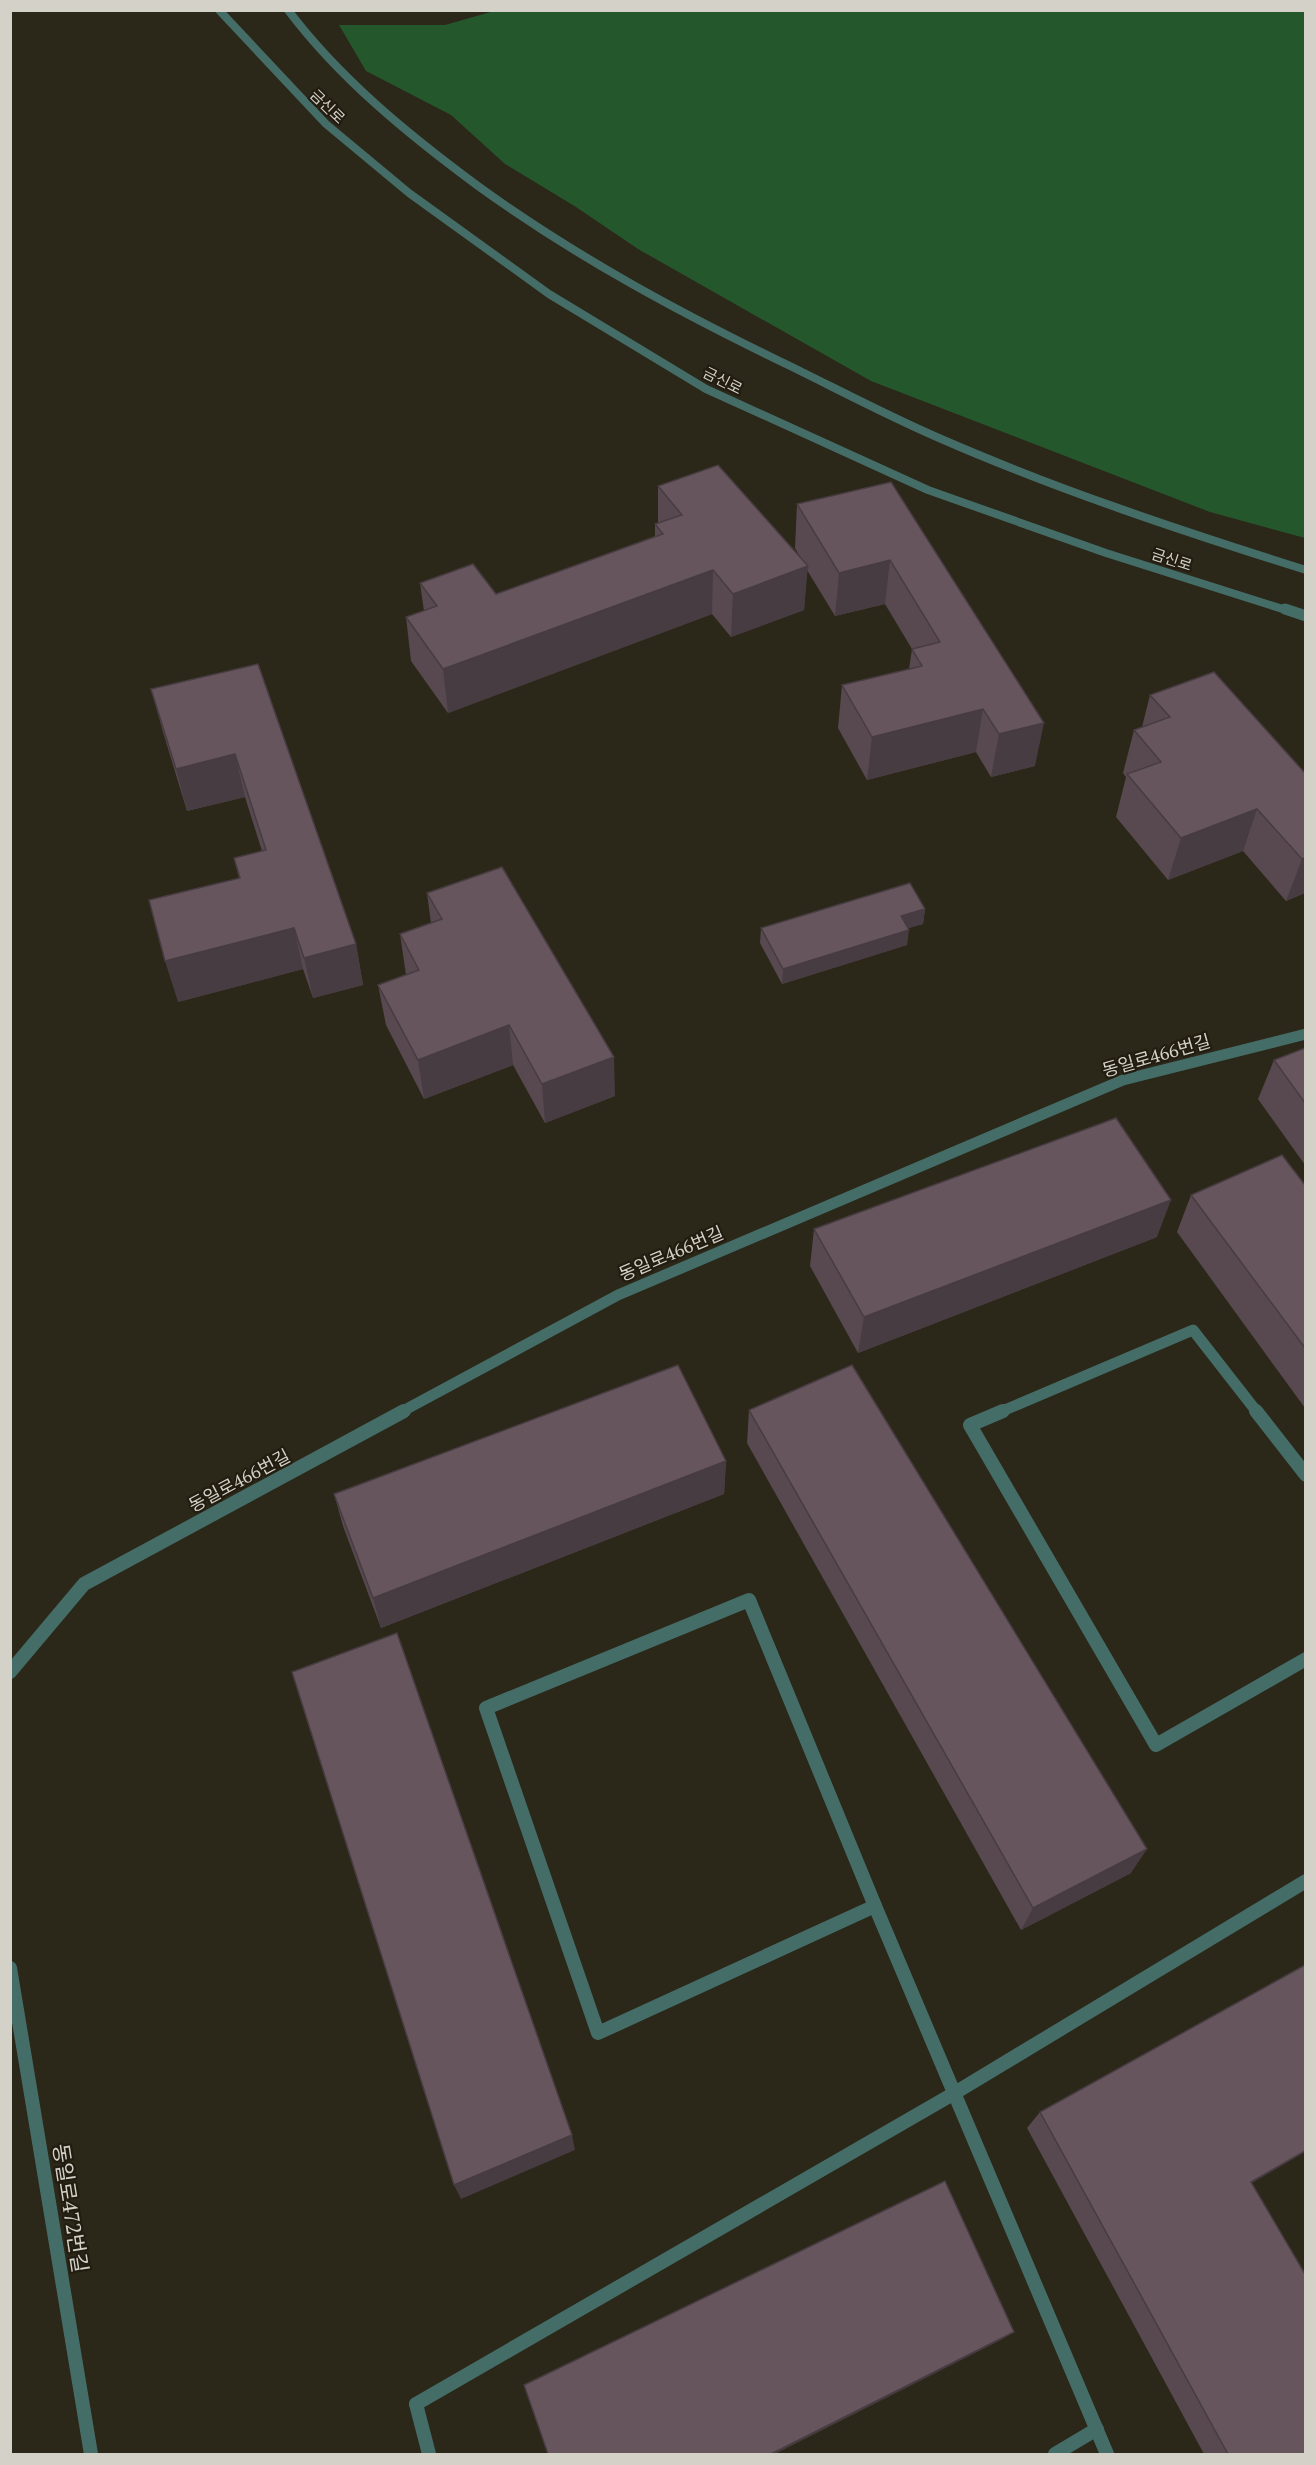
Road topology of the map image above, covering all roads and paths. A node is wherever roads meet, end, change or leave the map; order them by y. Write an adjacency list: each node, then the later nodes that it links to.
1 (219, 10): 4 (street, 금신로)
2 (288, 10): 3 (street, 금신로)
3 (1305, 570)
4 (1305, 615)
5 (1305, 1034): 8 (street, 동일로466번길)
6 (1305, 1475): 7 (street)
7 (1305, 1659)
8 (10, 1672)
9 (1305, 1881): 12 (street)
10 (876, 1906): 10 (street); 12 (street)
11 (10, 1968): 14 (street, 동일로472번길)
12 (953, 2094): 13 (street); 15 (street)
13 (1096, 2429): 16 (street); 17 (street)
14 (91, 2454)
15 (429, 2454)
16 (1055, 2454)
17 (1107, 2454)

